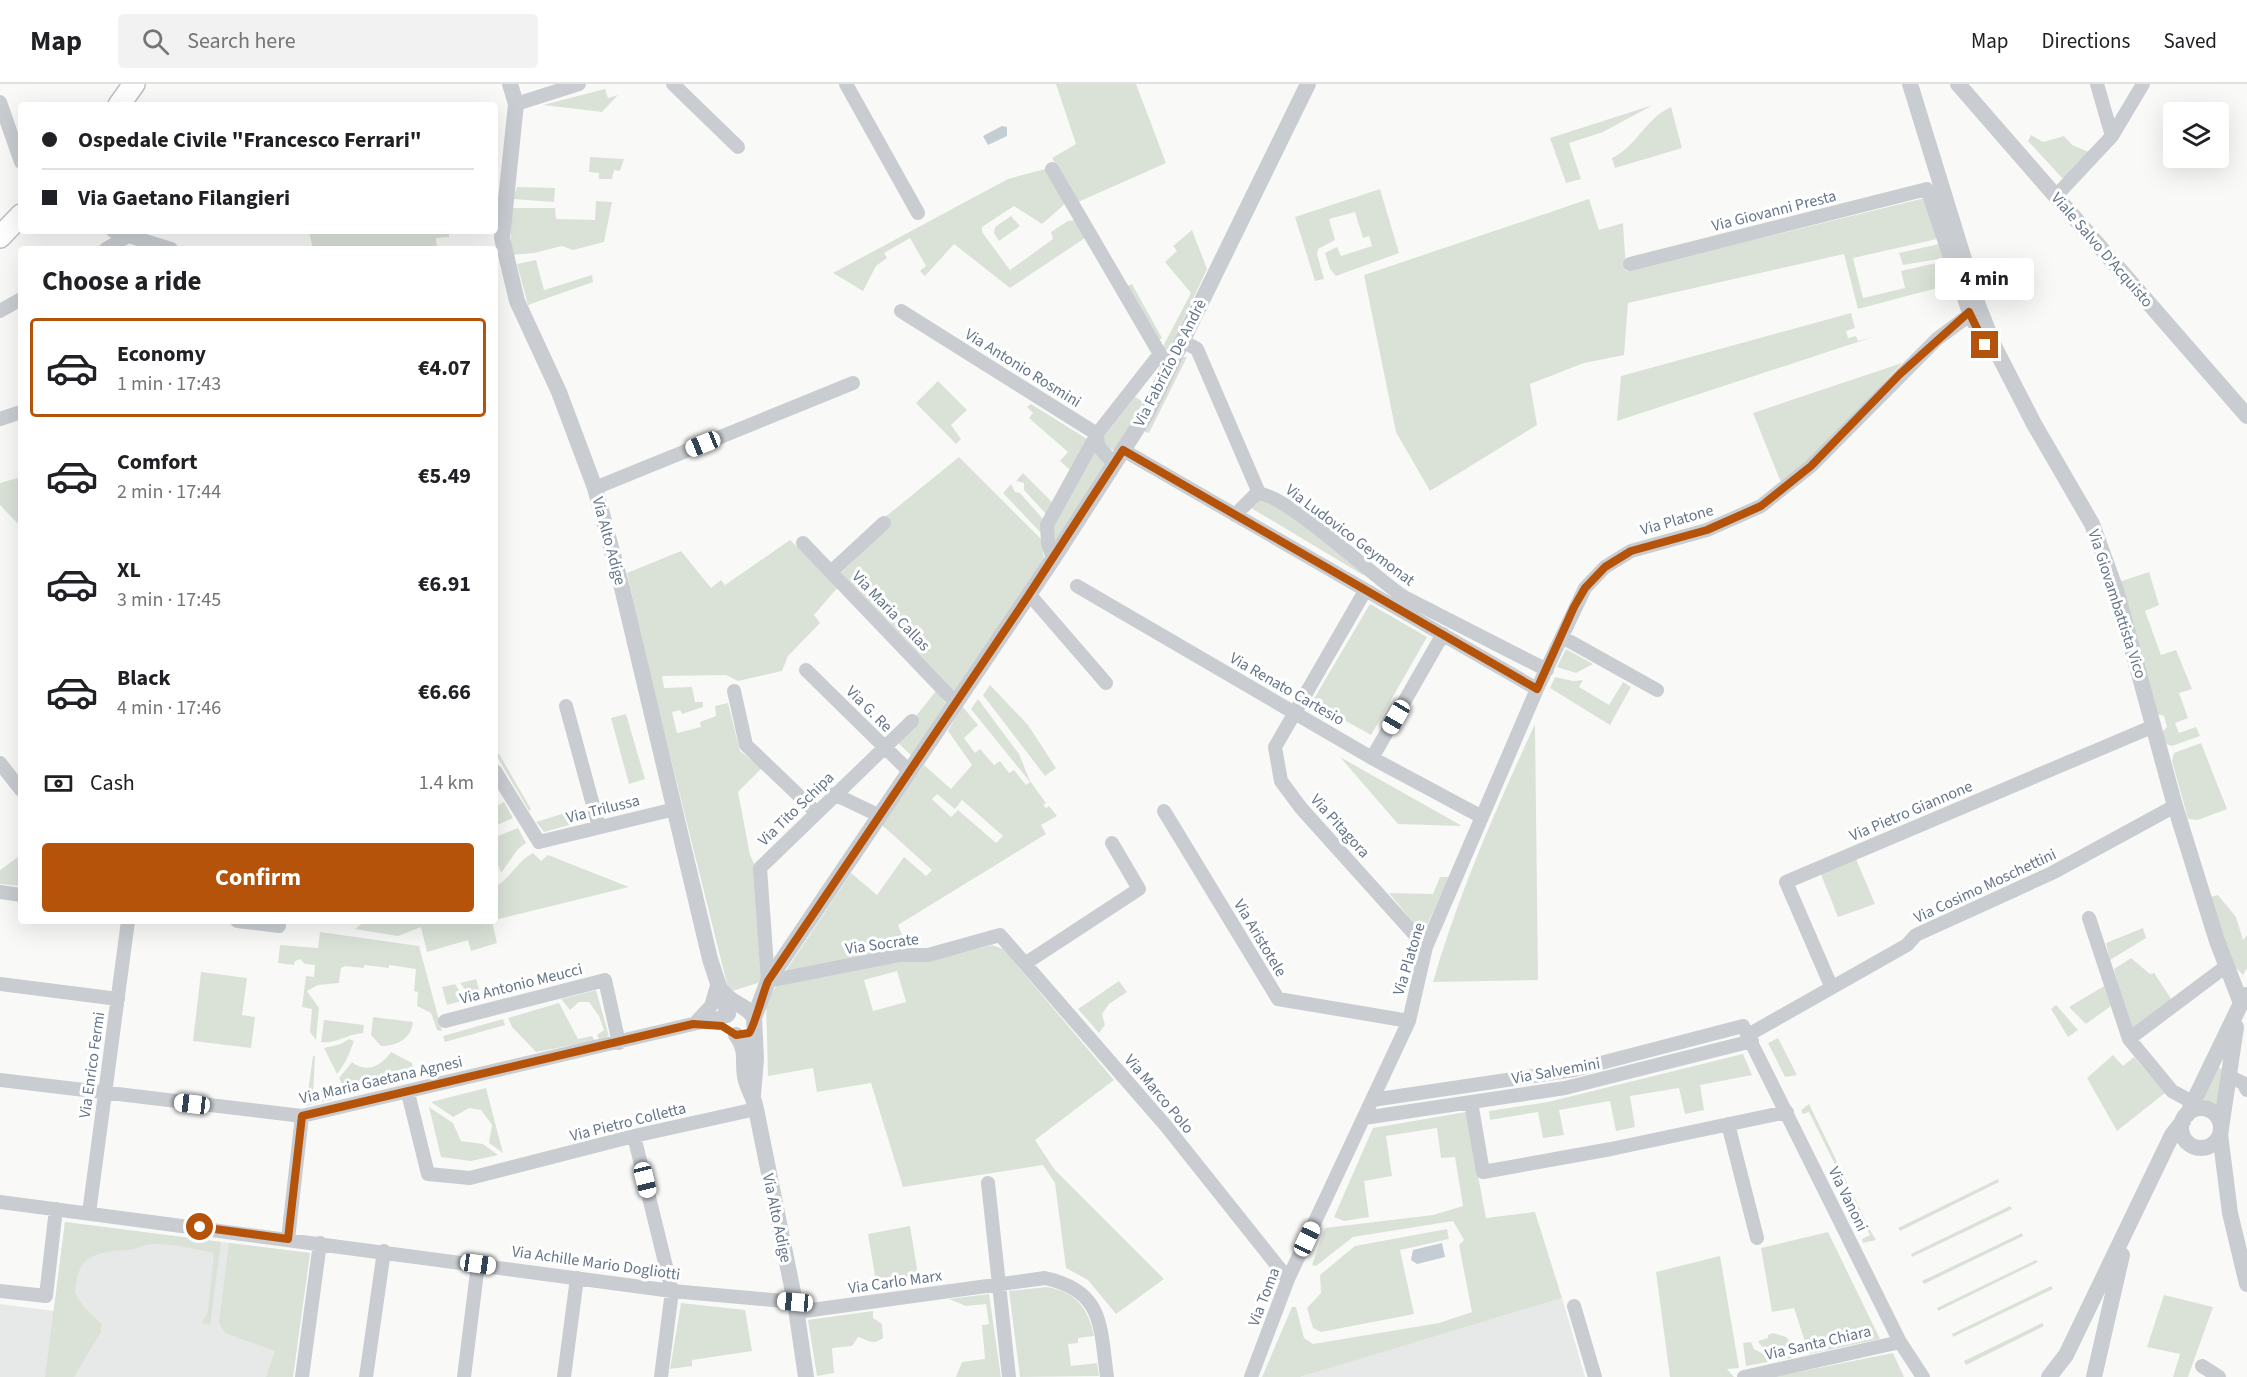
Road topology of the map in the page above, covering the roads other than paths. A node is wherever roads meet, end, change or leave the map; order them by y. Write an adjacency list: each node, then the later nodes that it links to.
1 (134, 84): 12 (main road)
2 (510, 84): 13 (street)
3 (579, 84): 13 (street)
4 (673, 84): 15 (street)
5 (846, 84): 19 (street)
6 (1308, 84): 31 (street, Via Fabrizio De Andrè)
7 (1910, 84): 28 (street, Via Giovambattista Vico)
8 (1958, 84): 18 (street, Viale Salvo D'Acquisto)
9 (2097, 84): 14 (street)
10 (2143, 84): 14 (street)
11 (0, 102): 16 (street)
12 (121, 102)
13 (516, 104): 39 (street, Via Alto Adige)
14 (2112, 135): 18 (street)
15 (738, 147)
16 (18, 153)
17 (1052, 169): 32 (street)
18 (2055, 197): 35 (street, Viale Salvo D'Acquisto)
19 (918, 213)
20 (18, 218): 23 (main road)
21 (123, 234): 22 (street)
22 (129, 236): 24 (street); 25 (street)
23 (0, 237)
24 (111, 246)
25 (161, 246)
26 (1630, 264): 28 (street, Via Giovanni Presta)
27 (18, 301): 29 (street)
28 (1974, 310): 50 (street, Via Platone); 61 (street, Via Giovambattista Vico)
29 (0, 311)
30 (901, 311): 37 (street, Via Antonio Rosmini)
31 (1182, 341): 32 (street, Via Fabrizio De Andrè); 40 (street)
32 (1164, 361): 37 (street); 38 (street, Via Fabrizio De Andrè)
33 (853, 383): 39 (street)
34 (18, 413): 36 (street)
35 (2247, 416)
36 (0, 419)
37 (1097, 434): 38 (street); 44 (street)
38 (1119, 457): 41 (street, Via Ludovico Geymonat); 44 (street, Via Fabrizio De Andrè)
39 (595, 488): 70 (street, Via Alto Adige)
40 (1259, 493): 41 (street, Via Ludovico Geymonat); 52 (street, Via Ludovico Geymonat)
41 (1235, 515): 47 (street, Via Ludovico Geymonat)
42 (884, 523): 45 (street)
43 (802, 543): 45 (street, Via Maria Callas)
44 (1053, 559): 48 (street, Via Fabrizio De Andrè)
45 (831, 572): 57 (street, Via Maria Callas)
46 (1077, 586): 59 (street, Via Renato Cartesio)
47 (1365, 591): 49 (street, Via Ludovico Geymonat); 59 (street, Via Pitagora)
48 (1029, 594): 53 (street); 57 (street, Via Fabrizio De Andrè)
49 (1443, 634): 54 (street, Via Ludovico Geymonat); 63 (street)
50 (1562, 637): 52 (street, Via Platone); 55 (street)
51 (806, 670): 62 (street, Via G. Re)
52 (1547, 670): 54 (street, Via Platone)
53 (1106, 683)
54 (1537, 689): 74 (street, Via Platone)
55 (1657, 690)
56 (734, 691): 72 (street)
57 (956, 703): 65 (street, Via Fabrizio De Andrè)
58 (566, 706): 75 (street)
59 (1294, 712): 63 (street, Via Renato Cartesio); 84 (street, Via Pitagora)
60 (912, 721): 62 (street, Via Tito Schipa)
61 (2154, 726): 69 (street, Via Giovambattista Vico); 90 (street, Via Pietro Giannone)
62 (884, 747): 65 (street, Via G. Re); 68 (street, Via Tito Schipa)
63 (1372, 758): 74 (street, Via Renato Cartesio)
64 (0, 763): 67 (street)
65 (909, 771): 73 (street, Via Fabrizio De Andrè)
66 (498, 776): 75 (street, Via Trilussa)
67 (18, 786)
68 (834, 795): 72 (street, Via Tito Schipa); 73 (street)
69 (2175, 806): 86 (street, Via Giovambattista Vico); 90 (street, Via Cosimo Moschettini)
70 (675, 809): 75 (street, Via Trilussa); 89 (street, Via Alto Adige)
71 (1164, 811): 95 (street, Via Aristotele)
72 (816, 812): 88 (street, Via Tito Schipa)
73 (878, 815): 88 (street, Via Fabrizio De Andrè)
74 (1482, 817): 84 (street, Via Platone)
75 (599, 827)
76 (1112, 843): 85 (street)
77 (0, 892): 78 (street)
78 (18, 895)
79 (2089, 918): 99 (street)
80 (128, 924): 91 (street, Via Enrico Fermi)
81 (262, 924): 82 (street)
82 (279, 926)
83 (1000, 935): 85 (street, Via Marco Polo); 88 (street, Via Socrate)
84 (1426, 947): 95 (street, Via Platone)
85 (1026, 963): 131 (street, Via Marco Polo)
86 (2225, 967): 92 (street, Via Giovambattista Vico); 99 (street)
87 (0, 984): 91 (street)
88 (766, 984): 93 (street, Via Fabrizio De Andrè)
89 (717, 986): 93 (street, Via Alto Adige); 96 (street)
90 (1831, 986): 98 (street, Via Cosimo Moschettini)
91 (118, 999): 106 (street, Via Enrico Fermi)
92 (2242, 1001): 101 (street); 102 (street)
93 (742, 1015): 96 (street, Via Maria Gaetana Agnesi); 97 (street, Via Alto Adige); 108 (street, Via Alto Adige)
94 (445, 1021): 100 (street, Via Antonio Meucci)
95 (1409, 1021): 107 (street, Via Platone)
96 (693, 1024): 97 (street, Via Maria Gaetana Agnesi); 100 (street, Via Maria Gaetana Agnesi)
97 (734, 1035): 108 (street, Via Alto Adige)
98 (1750, 1038): 107 (street, Via Salvemini); 109 (street, Via Salvemini); 110 (street, Via Vanoni)
99 (2129, 1039): 111 (street)
100 (619, 1042): 105 (street, Via Maria Gaetana Agnesi)
101 (2212, 1063): 102 (street); 111 (street)
102 (2229, 1072): 104 (street); 115 (street)
103 (0, 1080): 106 (street, Via Maria Gaetana Agnesi)
104 (2247, 1090)
105 (408, 1093): 112 (street, Via Maria Gaetana Agnesi); 116 (street, Via Pietro Colletta)
106 (104, 1094): 112 (street, Via Maria Gaetana Agnesi); 123 (street, Via Enrico Fermi)
107 (1372, 1100): 113 (street, Via Toma)
108 (755, 1102): 116 (street, Via Pietro Colletta); 137 (street, Via Alto Adige)
109 (1470, 1102): 113 (street, Via Salvemini); 114 (street)
110 (1787, 1112): 114 (street); 140 (street, Via Vanoni)
111 (2187, 1113): 115 (street); 117 (street); 118 (street)
112 (302, 1116): 126 (street)
113 (1364, 1118): 131 (street, Via Toma)
114 (1728, 1124): 125 (street)
115 (2221, 1131): 117 (street); 119 (street)
116 (634, 1136): 135 (street)
117 (2196, 1147): 118 (street); 119 (street)
118 (2159, 1163): 124 (street)
119 (2224, 1170): 133 (street)
120 (988, 1183): 132 (street)
121 (0, 1202): 122 (street, Via Achille Mario Dogliotti)
122 (56, 1209): 123 (street, Via Achille Mario Dogliotti); 134 (street)
123 (89, 1213): 126 (street, Via Achille Mario Dogliotti)
124 (2129, 1226): 138 (street); 139 (street)
125 (1757, 1238)
126 (288, 1239): 127 (street, Via Achille Mario Dogliotti)
127 (320, 1243): 128 (street, Via Achille Mario Dogliotti); 144 (street)
128 (384, 1251): 129 (street, Via Achille Mario Dogliotti); 145 (street)
129 (478, 1264): 130 (street, Via Achille Mario Dogliotti); 146 (street)
130 (577, 1278): 135 (street, Via Achille Mario Dogliotti); 147 (street)
131 (1288, 1279): 152 (street, Via Toma)
132 (997, 1284): 137 (street, Via Carlo Marx); 150 (street); 151 (street, Via Carlo Marx)
133 (2247, 1284)
134 (0, 1291)
135 (672, 1291): 137 (street, Via Achille Mario Dogliotti); 148 (street)
136 (1574, 1306): 153 (street)
137 (796, 1307): 149 (street, Via Alto Adige)
138 (2080, 1326): 139 (street); 142 (street)
139 (2104, 1334): 156 (street)
140 (1900, 1342): 143 (street, Via Vanoni); 154 (street, Via Santa Chiara)
141 (2202, 1366): 157 (street)
142 (2053, 1372): 155 (street)
143 (1922, 1376)
144 (302, 1377)
145 (366, 1377)
146 (464, 1377)
147 (564, 1377)
148 (661, 1377)
149 (806, 1377)
150 (1009, 1377)
151 (1107, 1377)
152 (1251, 1377)
153 (1595, 1377)
154 (1744, 1377)
155 (2036, 1377)
156 (2094, 1377)
157 (2219, 1377)

